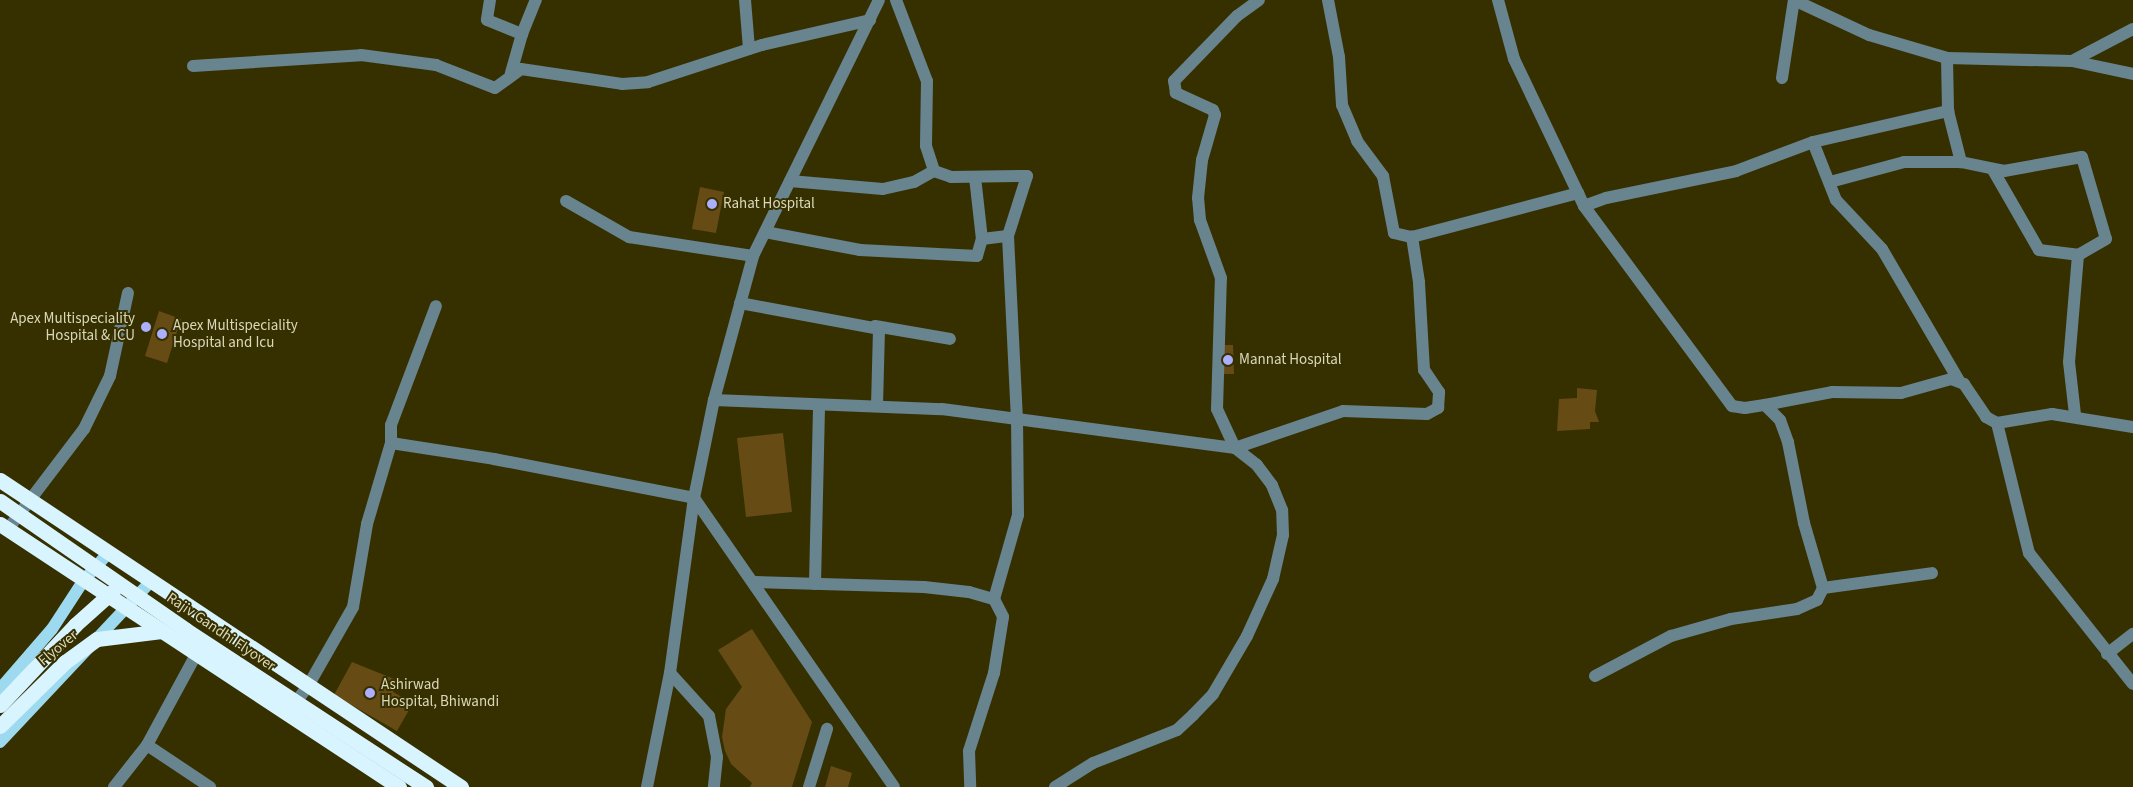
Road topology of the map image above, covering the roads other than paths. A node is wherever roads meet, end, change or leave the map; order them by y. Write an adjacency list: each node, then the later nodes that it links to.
1 (490, 0): 12 (street)
2 (536, 0): 12 (street)
3 (745, 0): 13 (street)
4 (879, 0): 10 (street)
5 (896, 0): 24 (street)
6 (1259, 0): 52 (street)
7 (1328, 0): 33 (street)
8 (1498, 0): 28 (street)
9 (1794, 0): 14 (street); 19 (street)
10 (870, 20): 13 (street); 26 (street)
11 (2133, 29): 15 (street)
12 (522, 34): 17 (street)
13 (749, 49): 17 (street)
14 (1947, 58): 15 (street); 20 (street)
15 (2072, 61): 18 (street)
16 (193, 66): 17 (street)
17 (511, 73)
18 (2133, 74)
19 (1782, 78)
20 (1948, 111): 21 (street); 22 (street)
21 (1813, 142): 27 (street); 30 (street)
22 (1961, 162): 23 (street); 27 (street)
23 (1993, 170): 35 (street); 35 (street)
24 (934, 171): 25 (street); 26 (street)
25 (975, 177): 32 (street); 34 (street)
26 (790, 181): 31 (street)
27 (1830, 182): 42 (street)
28 (1578, 193): 30 (street); 33 (street)
29 (566, 201): 36 (street)
30 (1584, 206): 45 (street)
31 (765, 232): 34 (street); 36 (street)
32 (1008, 236): 34 (street); 48 (street)
33 (1412, 237): 52 (street)
34 (982, 239)
35 (2078, 255): 47 (street)
36 (753, 256): 38 (street)
37 (128, 293): 55 (street)
38 (740, 303): 40 (street); 43 (street)
39 (436, 306): 51 (street)
40 (875, 326): 41 (street); 46 (street)
41 (950, 339)
42 (1959, 380): 45 (street); 49 (street)
43 (714, 400): 44 (street); 54 (street)
44 (819, 404): 46 (street); 64 (street)
45 (1765, 405): 65 (street)
46 (877, 406): 48 (street)
47 (2075, 415): 49 (street); 50 (street)
48 (1017, 418): 52 (street); 66 (street)
49 (1996, 423): 71 (street)
50 (2133, 427)
51 (391, 443): 54 (street); 75 (street)
52 (1235, 448): 94 (street)
53 (0, 480): 55 (highway)
54 (694, 498): 62 (street); 72 (street)
55 (31, 500): 57 (street); 58 (highway)
56 (0, 501): 63 (highway, Rajiv Gandhi Flyover)
57 (4, 527): 60 (highway)
58 (108, 553): 60 (main road); 61 (highway)
59 (1932, 573): 65 (street)
60 (84, 580): 67 (highway); 76 (main road)
61 (150, 582): 67 (main road); 75 (highway)
62 (754, 582): 64 (street); 92 (street)
63 (120, 584): 68 (highway, Rajiv Gandhi Flyover); 77 (highway, Flyover)
64 (815, 584): 66 (street)
65 (1823, 588): 73 (street)
66 (994, 599): 93 (street)
67 (126, 609): 70 (highway); 81 (main road)
68 (186, 630): 79 (highway, Flyover); 87 (highway, Rajiv Gandhi Flyover)
69 (2133, 634): 71 (street)
70 (197, 653): 78 (highway); 82 (street)
71 (2107, 654): 74 (street)
72 (670, 673): 89 (street); 90 (street)
73 (1595, 676)
74 (2133, 684)
75 (308, 686): 78 (street); 83 (highway)
76 (0, 689)
77 (0, 706)
78 (287, 713): 86 (highway)
79 (0, 726)
80 (827, 729): 91 (street)
81 (0, 742)
82 (147, 745): 84 (street); 85 (street)
83 (420, 760): 86 (street); 88 (highway)
84 (114, 787)
85 (210, 787)
86 (400, 787)
87 (426, 787)
88 (461, 787)
89 (647, 787)
90 (714, 787)
91 (808, 787)
92 (894, 787)
93 (970, 787)
94 (1055, 787)

